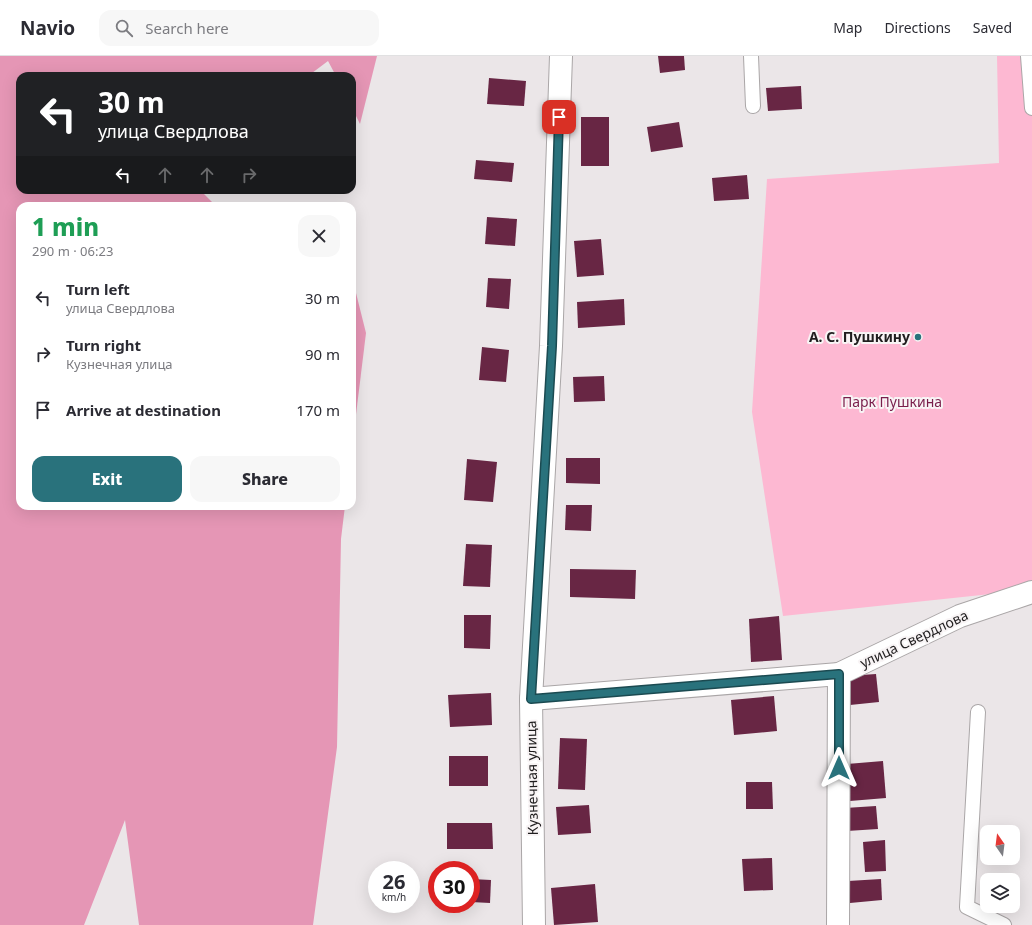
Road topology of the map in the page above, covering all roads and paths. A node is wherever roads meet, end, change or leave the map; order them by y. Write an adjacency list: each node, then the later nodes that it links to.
1 (561, 56): 8 (street, Кузнечная улица)
2 (751, 56): 4 (lane)
3 (1028, 56): 5 (lane)
4 (753, 106)
5 (1032, 108)
6 (1032, 592): 7 (street, улица Свердлова)
7 (839, 674): 8 (street, улица Свердлова); 11 (street)
8 (531, 699): 10 (street, Кузнечная улица)
9 (978, 712): 12 (lane)
10 (534, 925)
11 (838, 925)
12 (1004, 925)

